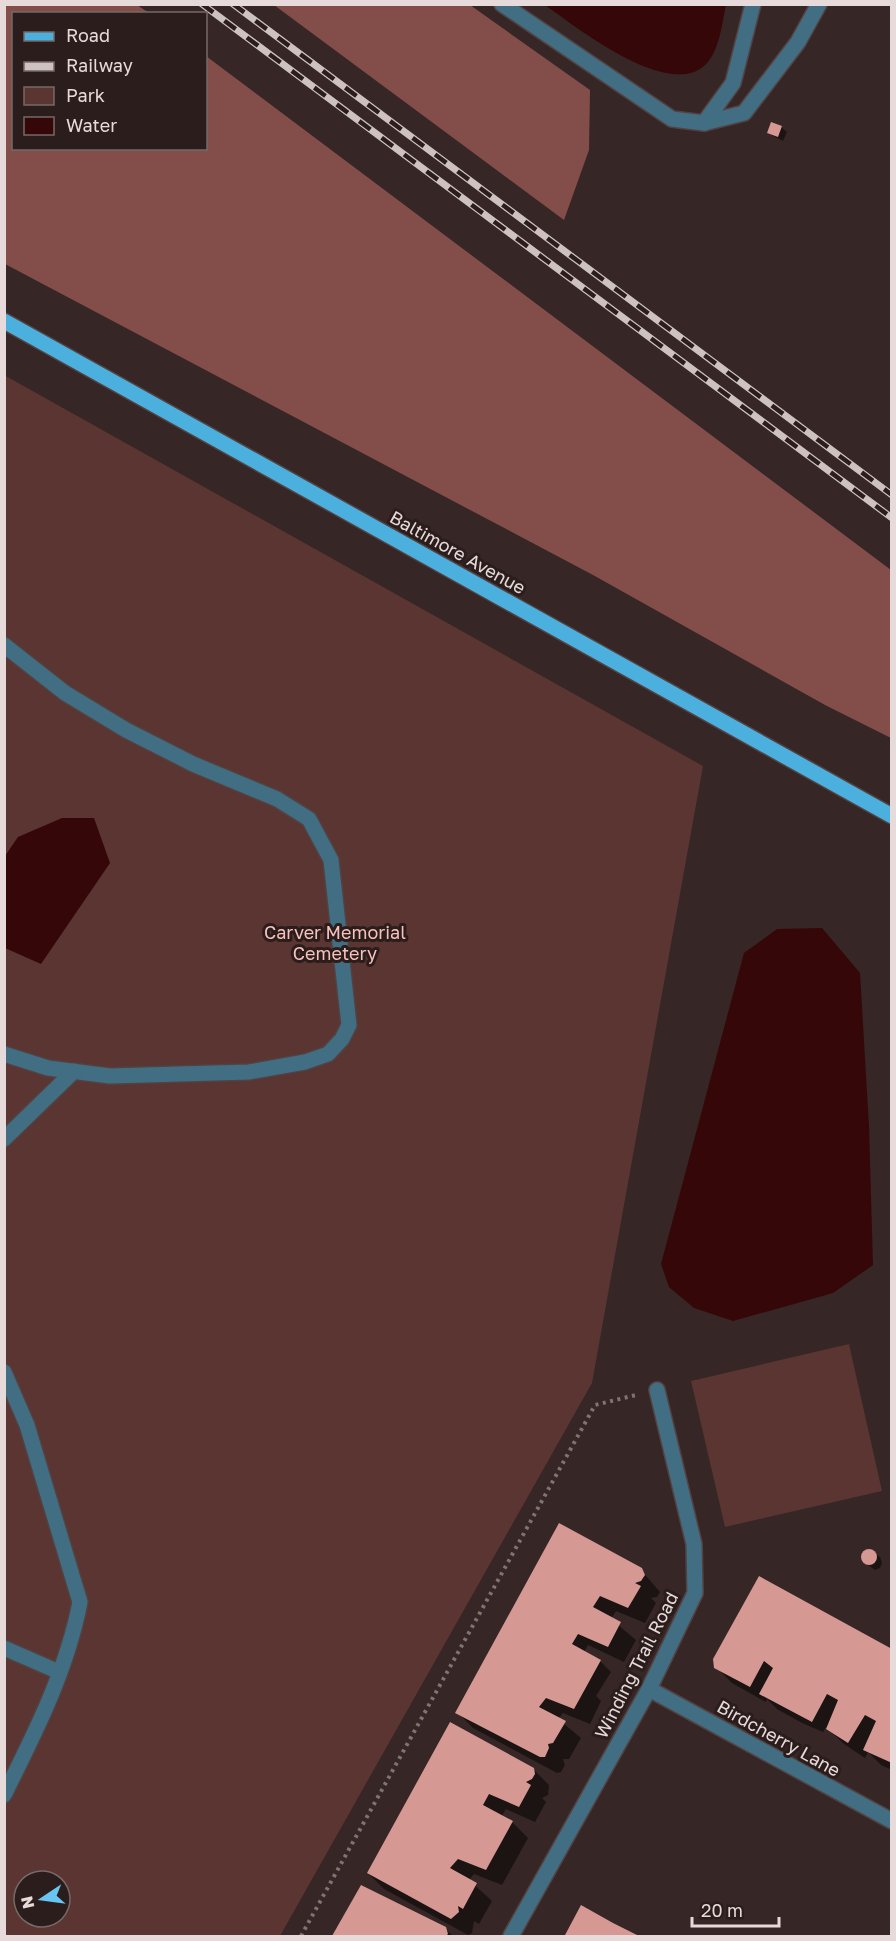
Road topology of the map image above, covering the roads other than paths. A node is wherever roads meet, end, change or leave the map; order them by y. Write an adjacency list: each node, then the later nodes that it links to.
1 (502, 4): 4 (street)
2 (753, 4): 4 (street)
3 (819, 4): 4 (street)
4 (704, 123)
5 (4, 321): 7 (main road, Baltimore Avenue)
6 (4, 645): 9 (street)
7 (891, 816)
8 (4, 1054): 9 (street)
9 (74, 1071): 10 (street)
10 (4, 1139)
11 (4, 1372): 14 (street)
12 (657, 1390): 15 (street, Winding Trail Road)
13 (4, 1648): 14 (street)
14 (59, 1672): 16 (street)
15 (649, 1689): 17 (street, Birdcherry Lane); 18 (street, Winding Trail Road)
16 (4, 1795)
17 (891, 1821)
18 (511, 1936)

